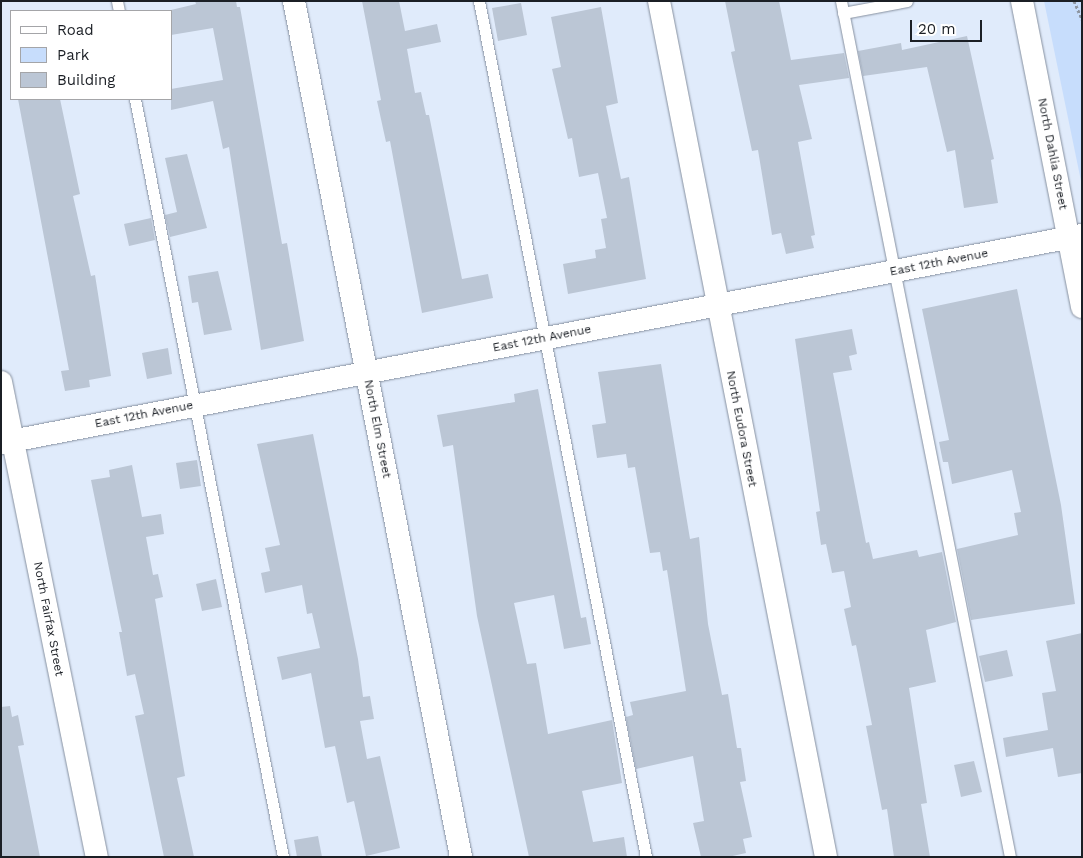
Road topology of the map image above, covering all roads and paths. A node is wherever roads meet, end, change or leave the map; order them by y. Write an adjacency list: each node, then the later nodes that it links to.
1 (294, 1): 16 (street, North Elm Street)
2 (479, 1): 15 (lane)
3 (659, 1): 13 (street, North Eudora Street)
4 (841, 1): 8 (lane)
5 (907, 1): 8 (lane)
6 (1022, 1): 11 (street, North Dahlia Street)
7 (1074, 1): 9 (path)
8 (843, 13): 12 (lane)
9 (1082, 19)
10 (135, 100): 18 (lane)
11 (1075, 237): 12 (street, East 12th Avenue); 14 (street, North Dahlia Street)
12 (895, 272): 13 (street, East 12th Avenue); 25 (lane)
13 (716, 306): 15 (street, East 12th Avenue); 24 (street, North Eudora Street)
14 (1082, 307)
15 (545, 339): 16 (street, East 12th Avenue); 23 (lane)
16 (365, 373): 18 (street, East 12th Avenue); 22 (street, North Elm Street)
17 (1, 382): 19 (street, North Fairfax Street)
18 (193, 406): 19 (street, East 12th Avenue); 21 (lane)
19 (7, 442): 20 (street, North Fairfax Street)
20 (96, 857)
21 (283, 857)
22 (461, 857)
23 (646, 857)
24 (826, 857)
25 (1010, 857)

